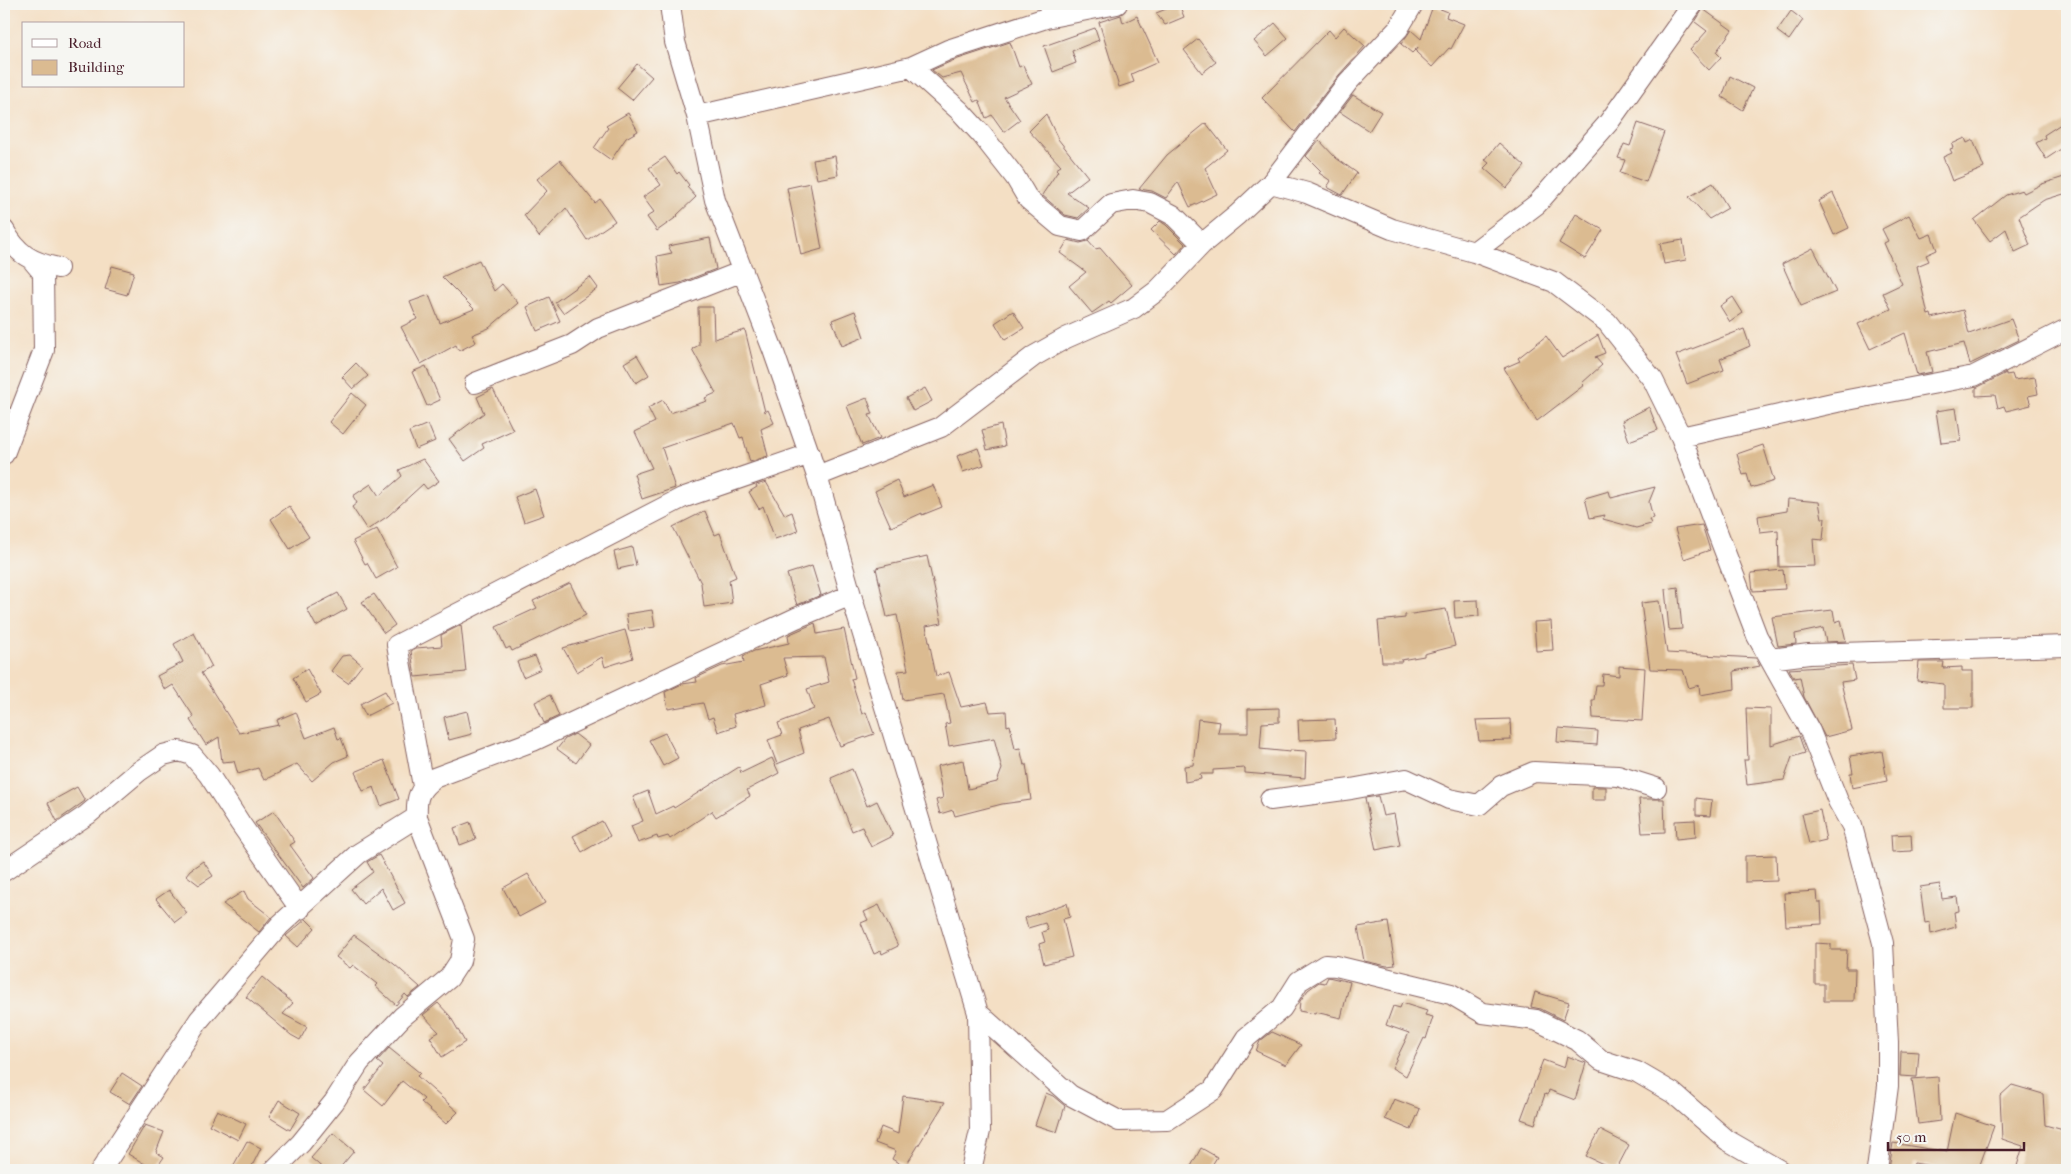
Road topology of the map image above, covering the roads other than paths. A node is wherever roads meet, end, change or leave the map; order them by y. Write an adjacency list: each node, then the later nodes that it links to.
1 (670, 4): 6 (street)
2 (1117, 4): 5 (street)
3 (1413, 4): 7 (street)
4 (1693, 4): 10 (street)
5 (910, 66): 6 (street); 9 (street)
6 (697, 116): 13 (street)
7 (1271, 183): 9 (street); 10 (street)
8 (4, 230): 11 (street)
9 (1202, 244): 19 (street)
10 (1474, 252): 16 (street)
11 (33, 261): 12 (street); 17 (street)
12 (58, 268)
13 (743, 271): 15 (street); 18 (street)
14 (2067, 329): 16 (street)
15 (475, 383)
16 (1681, 437): 22 (street)
17 (4, 454)
18 (810, 454): 19 (street); 23 (street)
19 (818, 476): 20 (street)
20 (851, 595): 23 (street); 29 (street)
21 (2067, 646): 22 (street)
22 (1770, 659): 34 (street)
23 (423, 786): 26 (street)
24 (1656, 788): 25 (street)
25 (1270, 800)
26 (417, 817): 28 (street); 31 (street)
27 (4, 870): 28 (street)
28 (300, 909): 30 (street)
29 (978, 1013): 32 (street); 33 (street)
30 (101, 1170)
31 (274, 1170)
32 (971, 1170)
33 (1779, 1170)
34 (1877, 1170)

